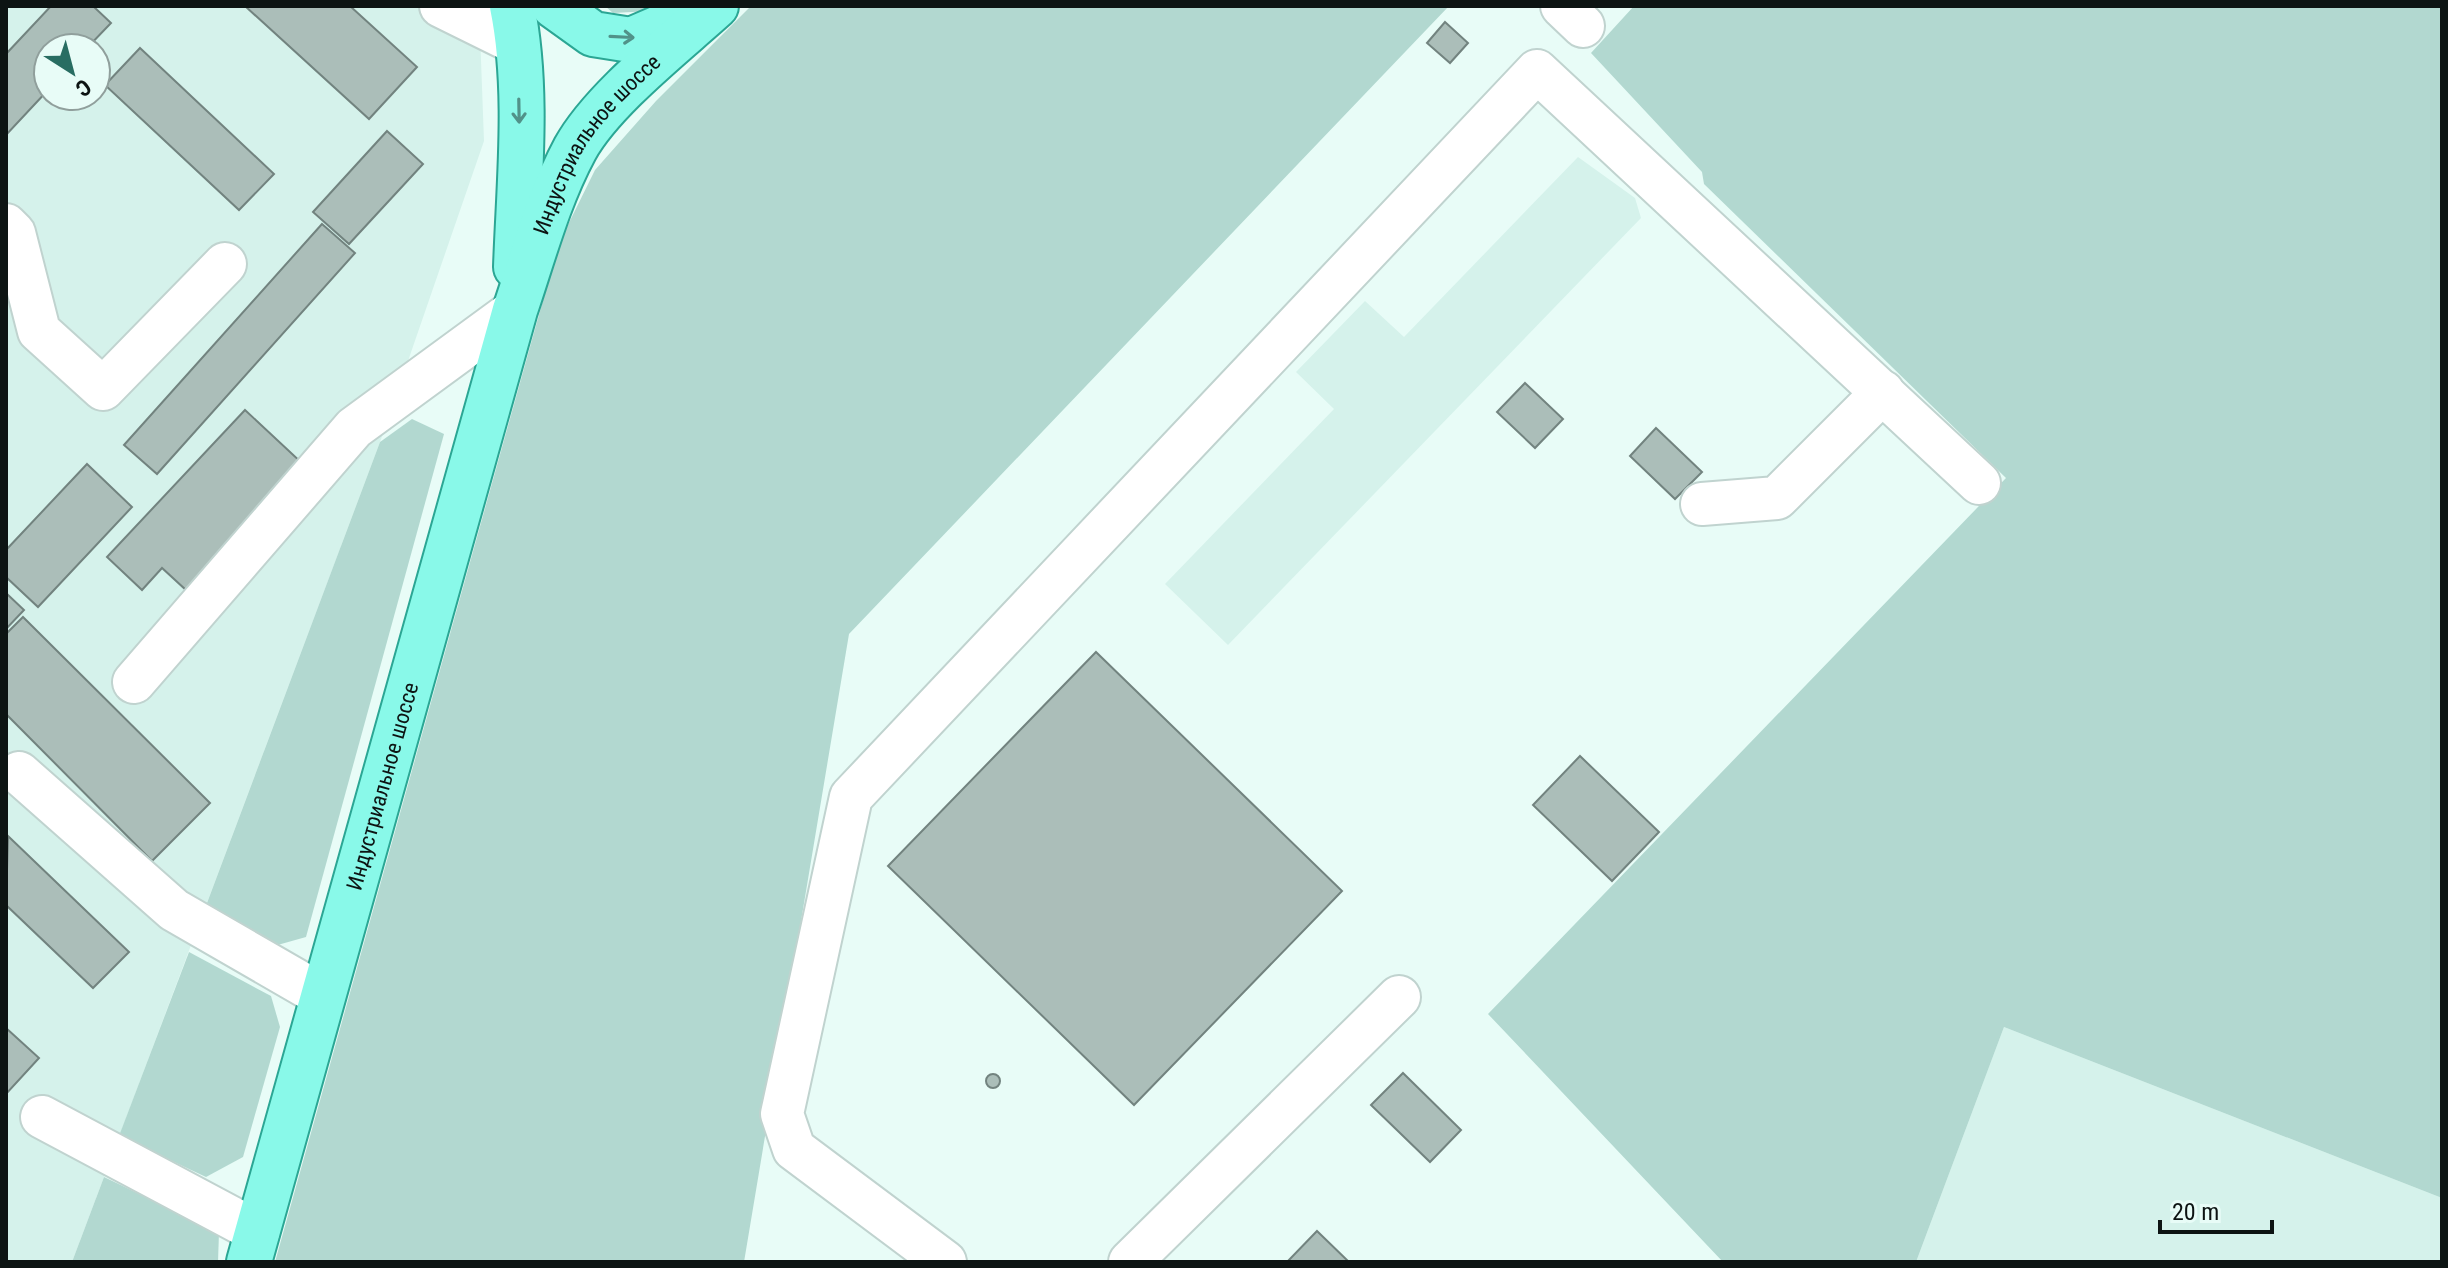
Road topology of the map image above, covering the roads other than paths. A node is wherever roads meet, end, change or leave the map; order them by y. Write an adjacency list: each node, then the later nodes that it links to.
1 (441, 6): 5 (lane)
2 (554, 6): 3 (main road, one-way to 3)
3 (709, 6)
4 (716, 6): 8 (main road, Индустриальное шоссе)
5 (515, 25): 8 (main road, Индустриальное шоссе, one-way to 8)
6 (6, 225): 7 (lane)
7 (225, 264)
8 (515, 310): 12 (lane); 14 (main road, Индустриальное шоссе)
9 (1883, 392): 10 (lane); 11 (lane); 18 (lane)
10 (1979, 483)
11 (1702, 504)
12 (134, 682)
13 (19, 773): 14 (lane)
14 (323, 996): 17 (main road, Индустриальное шоссе)
15 (1399, 997): 19 (lane)
16 (42, 1117): 17 (lane)
17 (253, 1247)
18 (945, 1262)
19 (1130, 1262)

